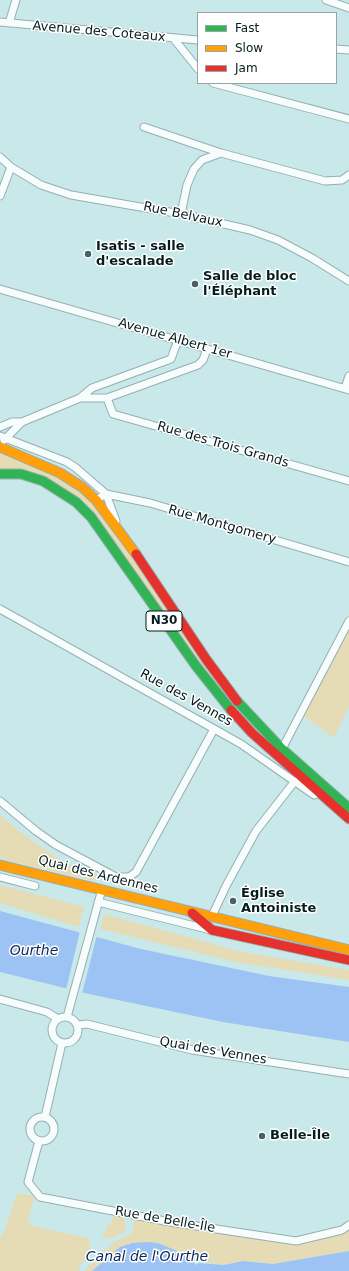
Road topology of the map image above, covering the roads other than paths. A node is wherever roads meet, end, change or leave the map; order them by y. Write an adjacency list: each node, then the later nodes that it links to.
1 (16, 0): 5 (street)
2 (326, 0): 3 (street)
3 (349, 8)
4 (0, 22): 5 (street, Avenue des Coteaux)
5 (10, 23): 6 (street, Avenue des Coteaux)
6 (174, 39): 7 (street, Avenue des Coteaux); 10 (street)
7 (197, 40)
8 (337, 49): 9 (street)
9 (349, 50)
10 (197, 68)
11 (217, 84): 12 (street)
12 (349, 119)
13 (144, 128): 14 (street)
14 (198, 145): 15 (street); 17 (street)
15 (220, 153): 17 (street); 19 (street)
16 (0, 157): 18 (street, Rue Belvaux)
17 (202, 160): 21 (street)
18 (11, 167): 20 (street); 21 (street, Rue Belvaux)
19 (349, 175)
20 (0, 196)
21 (182, 214): 22 (street, Rue Belvaux)
22 (349, 281)
23 (0, 289): 24 (street, Avenue Albert 1er)
24 (178, 340): 25 (street, Avenue Albert 1er); 28 (street)
25 (207, 349): 27 (street, Avenue Albert 1er); 29 (street)
26 (349, 376): 27 (street)
27 (347, 389)
28 (80, 398): 29 (street); 30 (street)
29 (107, 398): 36 (street, Rue des Trois Grands)
30 (22, 422): 31 (street); 32 (street)
31 (0, 427)
32 (3, 437): 33 (street); 37 (street)
33 (0, 443)
34 (0, 447): 38 (main road, N30)
35 (0, 474): 46 (main road, N30)
36 (349, 481)
37 (106, 494): 38 (street); 39 (street); 40 (street, Rue Montgomery)
38 (96, 500): 39 (main road, N30)
39 (119, 528): 44 (main road, N30)
40 (349, 562)
41 (1, 610): 43 (street, Rue des Vennes)
42 (349, 621): 44 (street)
43 (214, 729): 45 (street, Rue des Vennes); 47 (street)
44 (282, 749): 48 (main road, N30)
45 (295, 781): 46 (street, Rue des Vennes); 56 (street)
46 (318, 793): 49 (main road, Rue des Vennes / N30)
47 (0, 801)
48 (349, 808)
49 (349, 819)
50 (0, 865): 53 (main road, Quai des Ardennes)
51 (0, 877): 52 (street, Quai des Ardennes)
52 (35, 886)
53 (102, 889): 54 (street); 55 (main road, Quai des Ardennes)
54 (98, 902): 57 (street, Quai des Ardennes); 61 (street)
55 (189, 910): 56 (main road, Quai des Ardennes); 57 (main road, Quai des Ardennes)
56 (212, 916): 58 (main road, Quai des Ardennes)
57 (212, 930): 59 (main road, Quai des Ardennes)
58 (349, 950)
59 (349, 960)
60 (0, 999): 62 (street)
61 (67, 1017): 62 (street); 63 (street)
62 (58, 1019): 64 (street)
63 (78, 1025): 64 (street); 65 (street, Quai des Vennes)
64 (62, 1043): 66 (street)
65 (349, 1074)
66 (45, 1117): 67 (street); 67 (street)
67 (39, 1141): 68 (street, Rue de Belle-Île)
68 (349, 1225)

